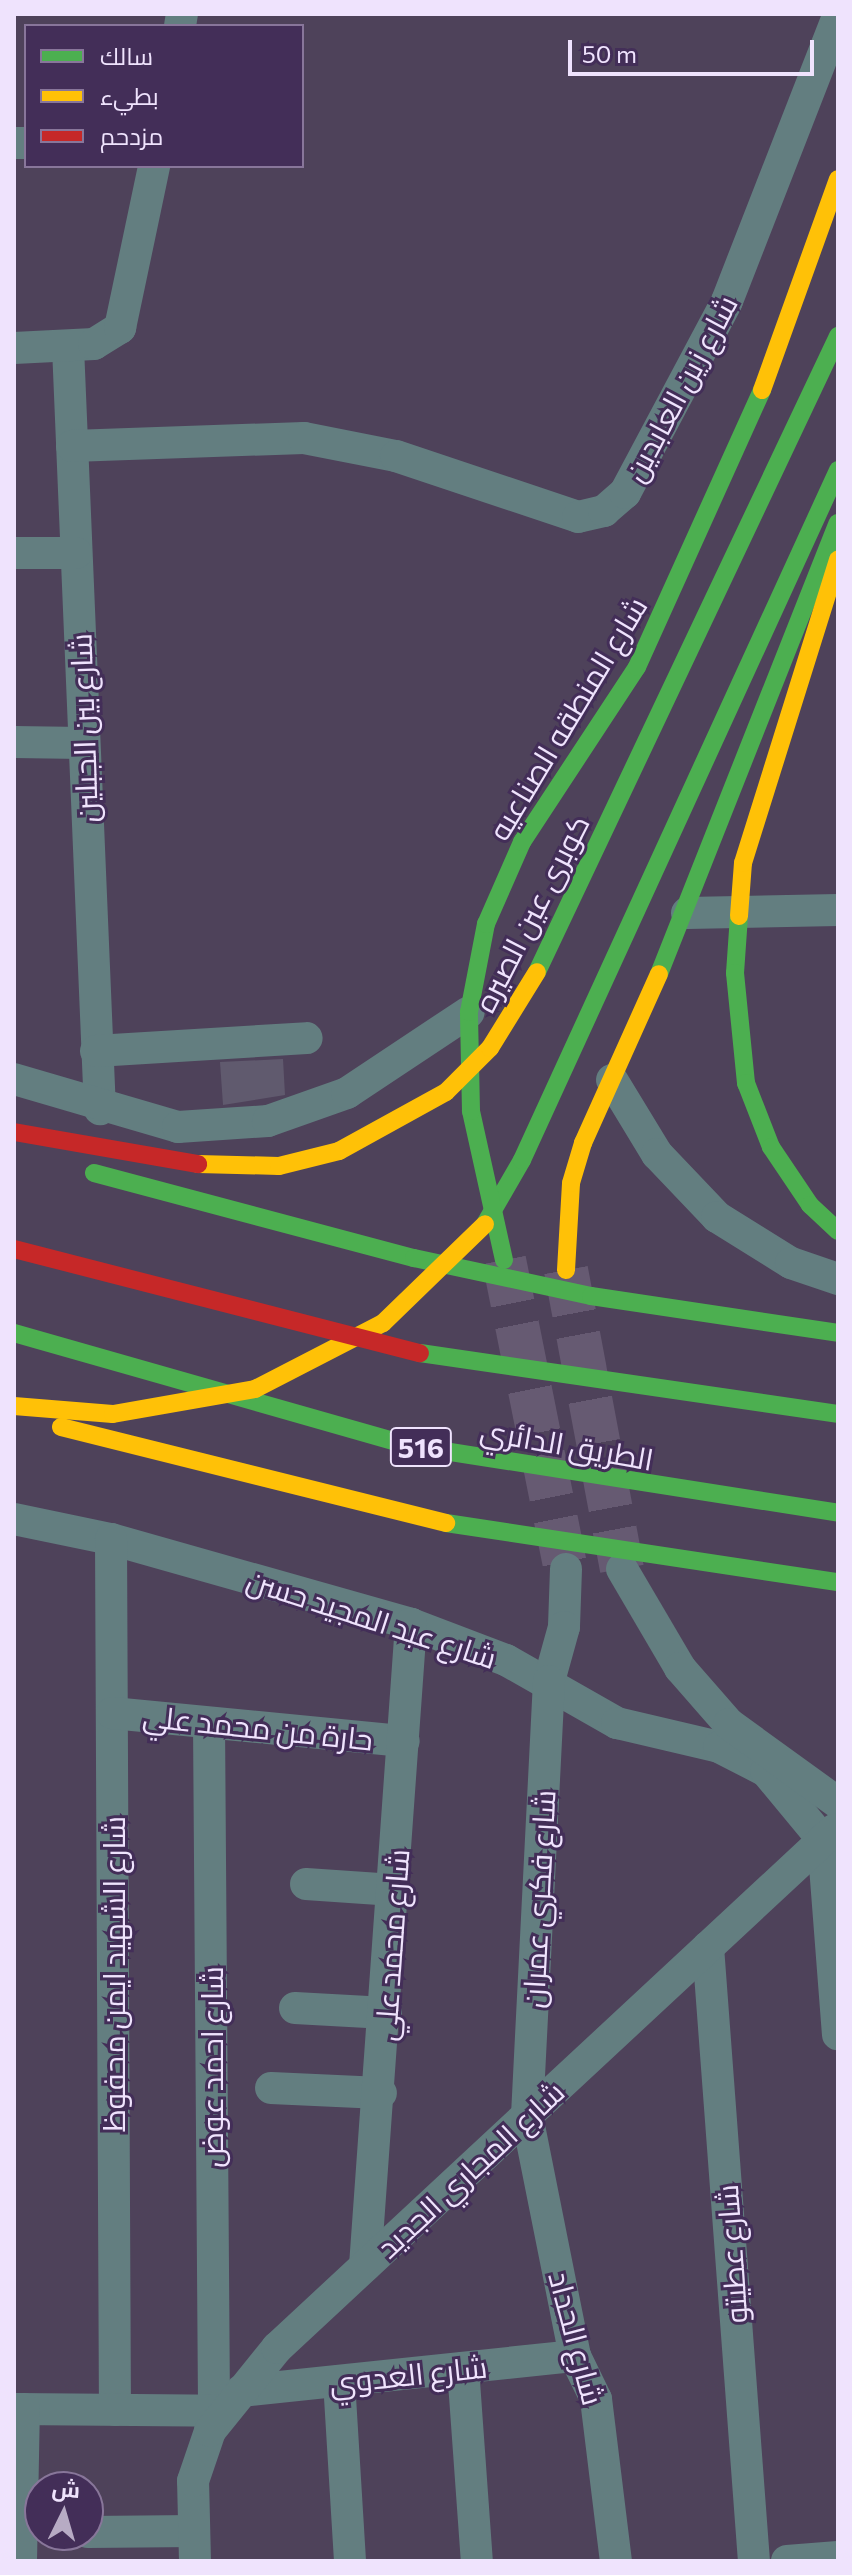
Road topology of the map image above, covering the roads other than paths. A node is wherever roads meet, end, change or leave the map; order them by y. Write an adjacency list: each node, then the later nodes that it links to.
1 (838, 17): 7 (street, شارع زين العابدين)
2 (154, 168): 5 (street)
3 (837, 185): 17 (main road, شارع المنطقه الصناعيه)
4 (838, 336): 23 (main road, كوبرى عين الصيره)
5 (68, 347): 6 (street); 7 (street, شارع بين الجبلين)
6 (14, 348)
7 (72, 446): 11 (street, شارع بين الجبلين)
8 (838, 470): 32 (main road)
9 (838, 523): 16 (main road)
10 (14, 553): 11 (street)
11 (76, 553): 14 (street, شارع بين الجبلين)
12 (838, 559): 25 (main road)
13 (14, 742): 14 (street)
14 (83, 743): 19 (street, شارع بين الجبلين)
15 (838, 910): 16 (street)
16 (687, 913): 21 (main road)
17 (469, 1012): 22 (street); 27 (main road, شارع المنطقه الصناعيه)
18 (307, 1038): 19 (street)
19 (96, 1051): 22 (street, شارع بين الجبلين)
20 (14, 1079): 22 (street)
21 (612, 1080): 28 (main road); 29 (street)
22 (100, 1109)
23 (14, 1132)
24 (14, 1147): 31 (main road)
25 (838, 1231)
26 (14, 1249): 33 (main road, الطريق الدائري)
27 (504, 1260)
28 (566, 1270)
29 (838, 1279)
30 (14, 1333): 34 (main road, الطريق الدائري / 516)
31 (838, 1333)
32 (14, 1409): 39 (main road)
33 (838, 1414)
34 (838, 1513)
35 (14, 1519): 36 (street, شارع عبد المجيد حسن)
36 (111, 1539): 40 (street, شارع عبد المجيد حسن); 42 (street, شارع الشهيد ايمن محفوظ)
37 (566, 1569): 41 (street, شارع فكري عمران)
38 (622, 1569): 45 (street)
39 (838, 1582)
40 (411, 1624): 41 (street, شارع عبد المجيد حسن); 44 (street, شارع محمد علي)
41 (549, 1681): 46 (street, شارع عبد المجيد حسن); 55 (street, شارع فكري عمران)
42 (112, 1713): 43 (street, حارة من محمد علي); 62 (street, شارع الشهيد ايمن محفوظ)
43 (209, 1723): 44 (street, حارة من محمد علي); 60 (street, شارع احمد عوض)
44 (404, 1741): 48 (street, شارع محمد علي)
45 (838, 1803)
46 (831, 1833): 49 (street, شارع المجاري الجديد); 52 (street)
47 (306, 1884): 48 (street)
48 (394, 1890): 51 (street, شارع محمد علي)
49 (708, 1947): 55 (street, شارع المجاري الجديد); 70 (street, شارع عطيتو)
50 (295, 2008): 51 (street)
51 (386, 2013): 54 (street, شارع محمد علي)
52 (838, 2034)
53 (271, 2088): 54 (street)
54 (381, 2093): 56 (street, شارع محمد علي)
55 (527, 2116): 56 (street, شارع المجاري الجديد); 57 (street, شارع الحداد)
56 (365, 2266): 60 (street, شارع المجاري الجديد)
57 (575, 2356): 58 (street, شارع العدوي); 69 (street, شارع الحداد)
58 (463, 2368): 59 (street, شارع العدوي); 68 (street)
59 (339, 2381): 60 (street, شارع العدوي); 67 (street)
60 (226, 2404): 62 (street, شارع العدوي); 65 (street, شارع المجاري الجديد)
61 (19, 2409): 62 (street, شارع العدوي); 64 (street)
62 (115, 2410)
63 (104, 2534): 65 (street)
64 (24, 2540)
65 (195, 2546)
66 (838, 2557): 71 (street)
67 (350, 2561)
68 (477, 2561)
69 (616, 2561)
70 (754, 2561)
71 (787, 2561)

